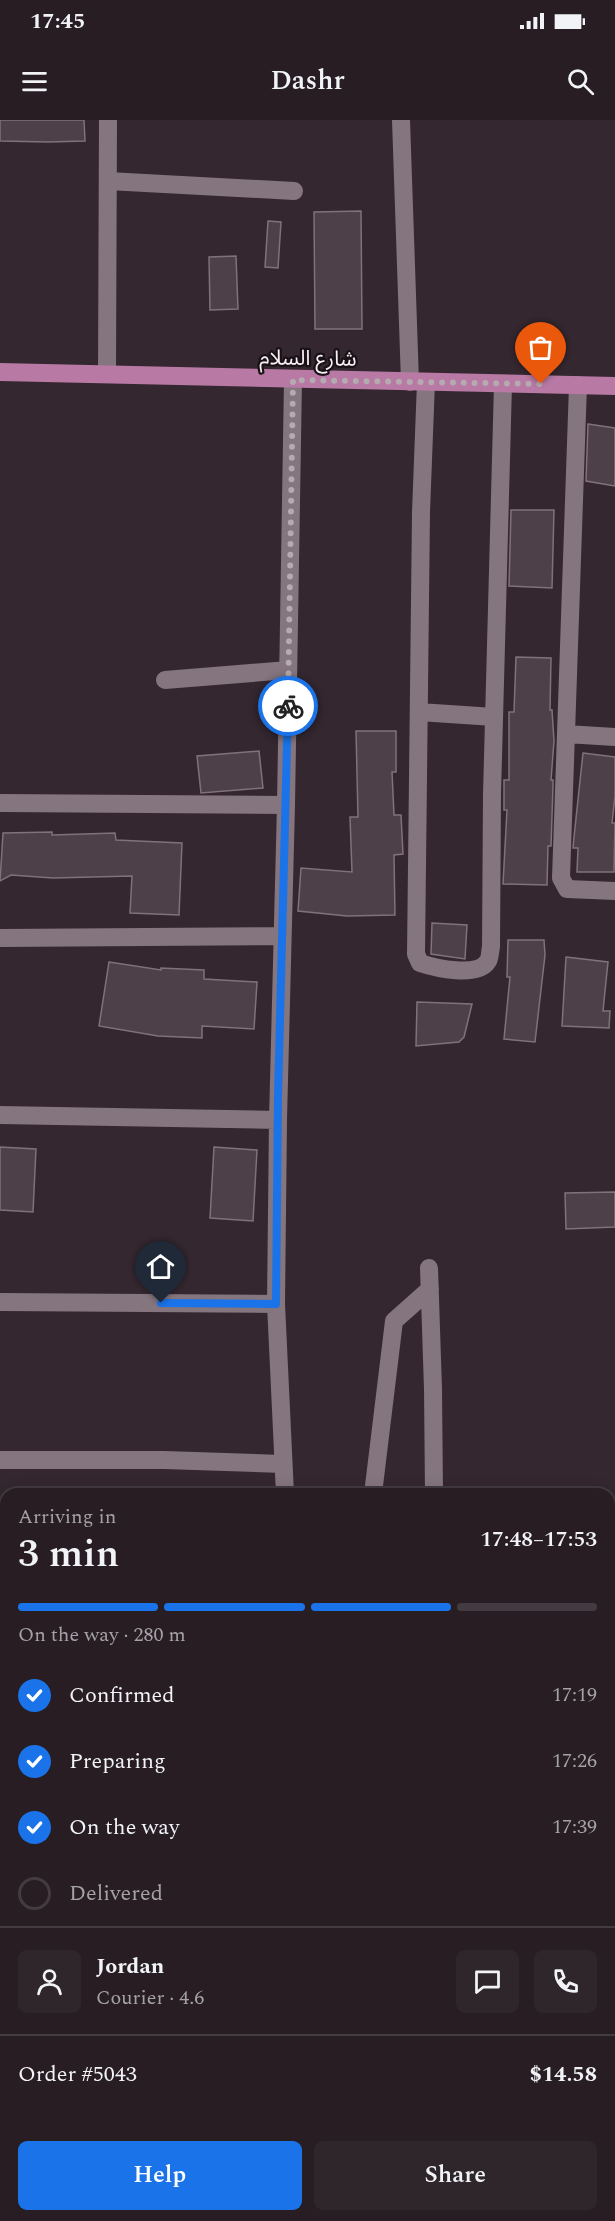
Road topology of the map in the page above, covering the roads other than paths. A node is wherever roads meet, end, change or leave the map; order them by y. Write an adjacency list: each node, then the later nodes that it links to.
1 (108, 120): 3 (street)
2 (401, 120): 8 (street)
3 (108, 181): 4 (street); 6 (street)
4 (294, 191)
5 (0, 372): 6 (main road, شارع السلام)
6 (107, 374): 7 (main road, شارع السلام)
7 (293, 380): 8 (main road, شارع السلام); 12 (street)
8 (418, 382): 9 (main road, شارع السلام); 14 (street)
9 (503, 384): 10 (main road, شارع السلام); 15 (street)
10 (578, 385): 11 (main road, شارع السلام); 16 (street)
11 (615, 386)
12 (288, 670): 13 (street); 19 (street)
13 (165, 680)
14 (419, 712): 15 (street); 15 (street)
15 (494, 717)
16 (566, 734): 17 (street); 20 (street)
17 (615, 737)
18 (0, 803): 19 (street)
19 (286, 805): 21 (street)
20 (615, 891)
21 (282, 936): 22 (street); 24 (street)
22 (0, 938)
23 (0, 1115): 24 (street)
24 (278, 1120): 28 (street)
25 (429, 1268): 26 (street)
26 (430, 1289): 32 (street); 33 (street)
27 (0, 1302): 28 (street)
28 (276, 1304): 30 (street)
29 (0, 1460): 30 (street)
30 (283, 1464): 31 (street)
31 (285, 1488)
32 (375, 1488)
33 (434, 1488)

